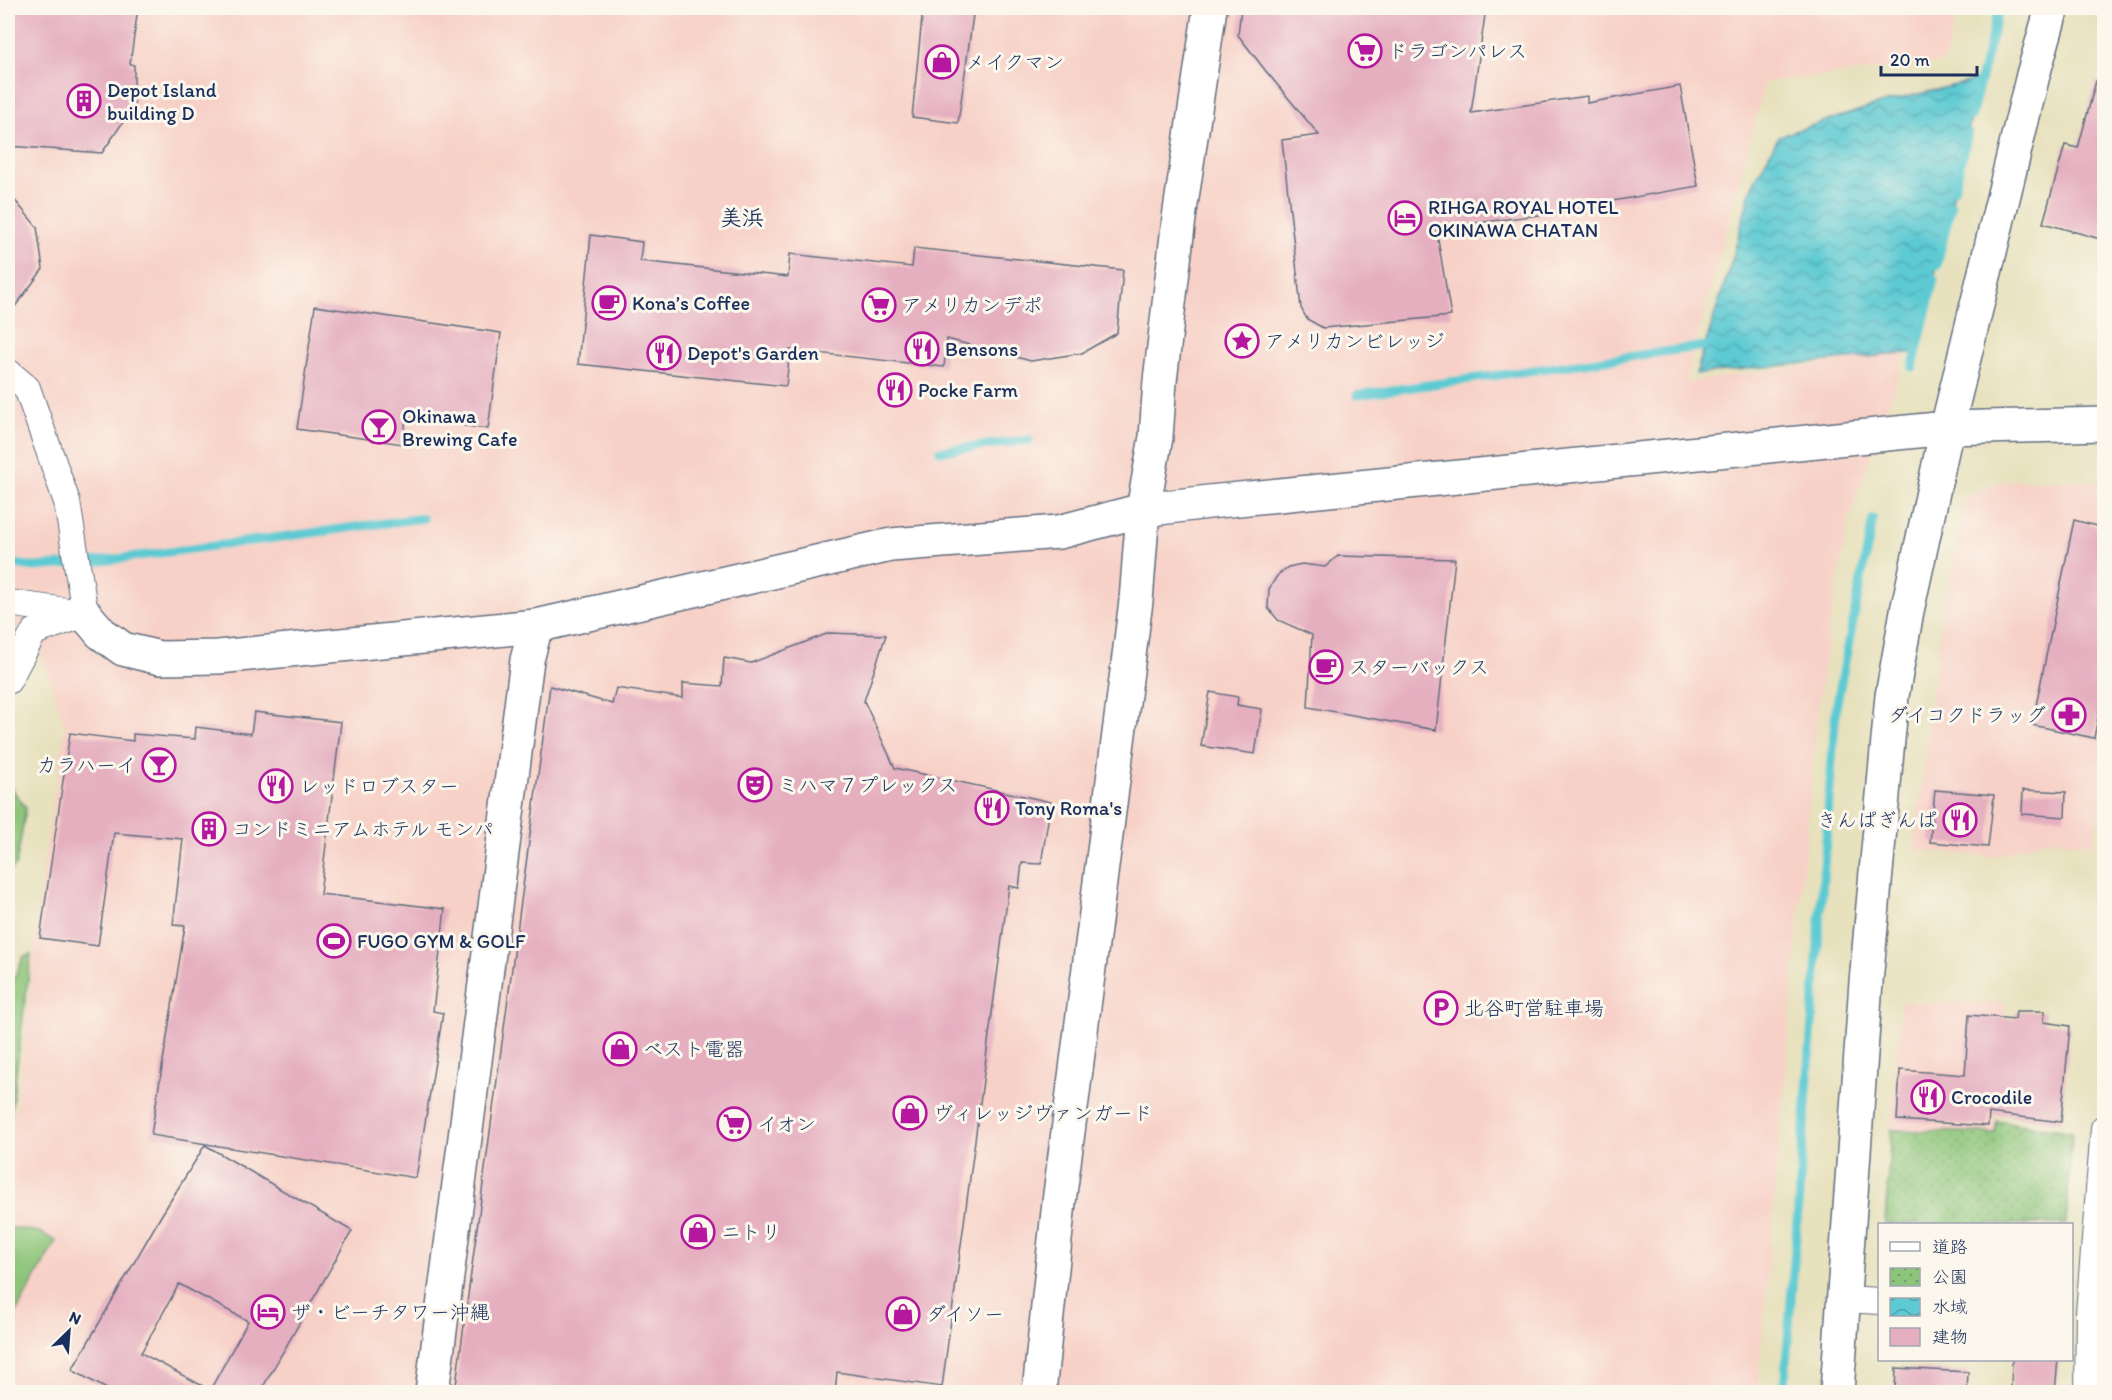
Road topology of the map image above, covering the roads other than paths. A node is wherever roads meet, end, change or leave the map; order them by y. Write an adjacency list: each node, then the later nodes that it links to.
1 (1210, 8): 6 (street)
2 (2052, 8): 5 (street)
3 (8, 372): 8 (street)
4 (2104, 424): 5 (street)
5 (1947, 428): 6 (street); 12 (street)
6 (1143, 510): 9 (street); 16 (street)
7 (8, 603): 8 (street)
8 (85, 614): 9 (street); 10 (street)
9 (536, 626): 15 (street)
10 (8, 681)
11 (2104, 1128): 14 (street)
12 (1844, 1299): 13 (street); 17 (street)
13 (1878, 1301)
14 (2080, 1313): 18 (street)
15 (432, 1392)
16 (1039, 1392)
17 (1837, 1392)
18 (2088, 1392)

